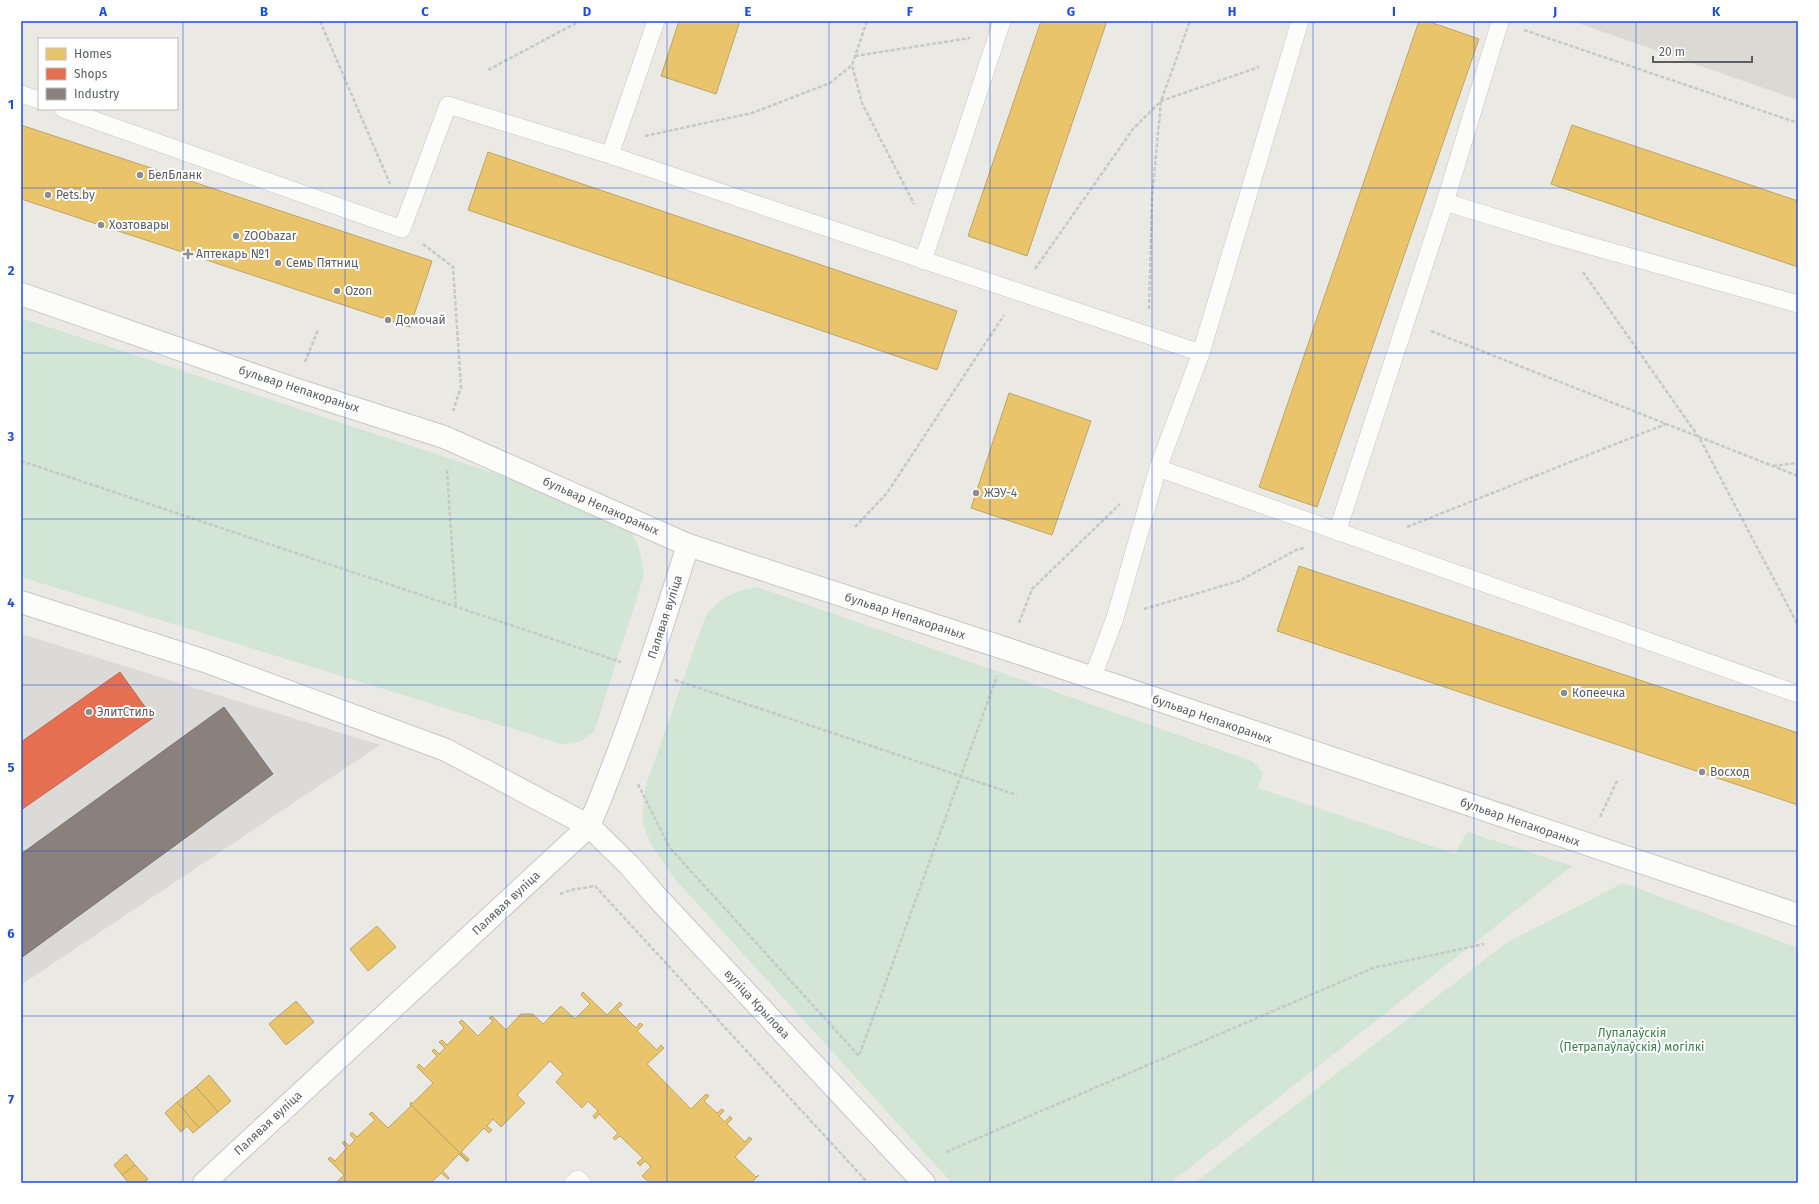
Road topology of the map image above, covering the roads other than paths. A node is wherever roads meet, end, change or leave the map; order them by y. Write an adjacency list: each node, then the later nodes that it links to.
1 (656, 21): 8 (lane)
2 (1300, 21): 13 (lane)
3 (1500, 22): 9 (lane)
4 (1000, 27): 10 (lane)
5 (21, 94): 6 (lane)
6 (38, 100)
7 (66, 110): 8 (lane)
8 (613, 148): 10 (lane)
9 (1445, 202): 12 (lane); 15 (lane)
10 (923, 261): 13 (lane)
11 (21, 294): 16 (main road, бульвар Непакораных)
12 (1798, 304)
13 (1201, 353): 14 (lane)
14 (1158, 468): 15 (lane); 18 (lane)
15 (1337, 532): 19 (lane)
16 (688, 545): 18 (main road, бульвар Непакораных); 20 (main road, Палявая вуліца)
17 (21, 602): 20 (main road, вуліца Крылова)
18 (1092, 678): 21 (main road, бульвар Непакораных)
19 (1798, 694)
20 (589, 826): 22 (main road, Палявая вуліца); 25 (main road, вуліца Крылова)
21 (1798, 915)
22 (204, 1183)
23 (573, 1183): 24 (lane)
24 (582, 1183)
25 (924, 1183)

